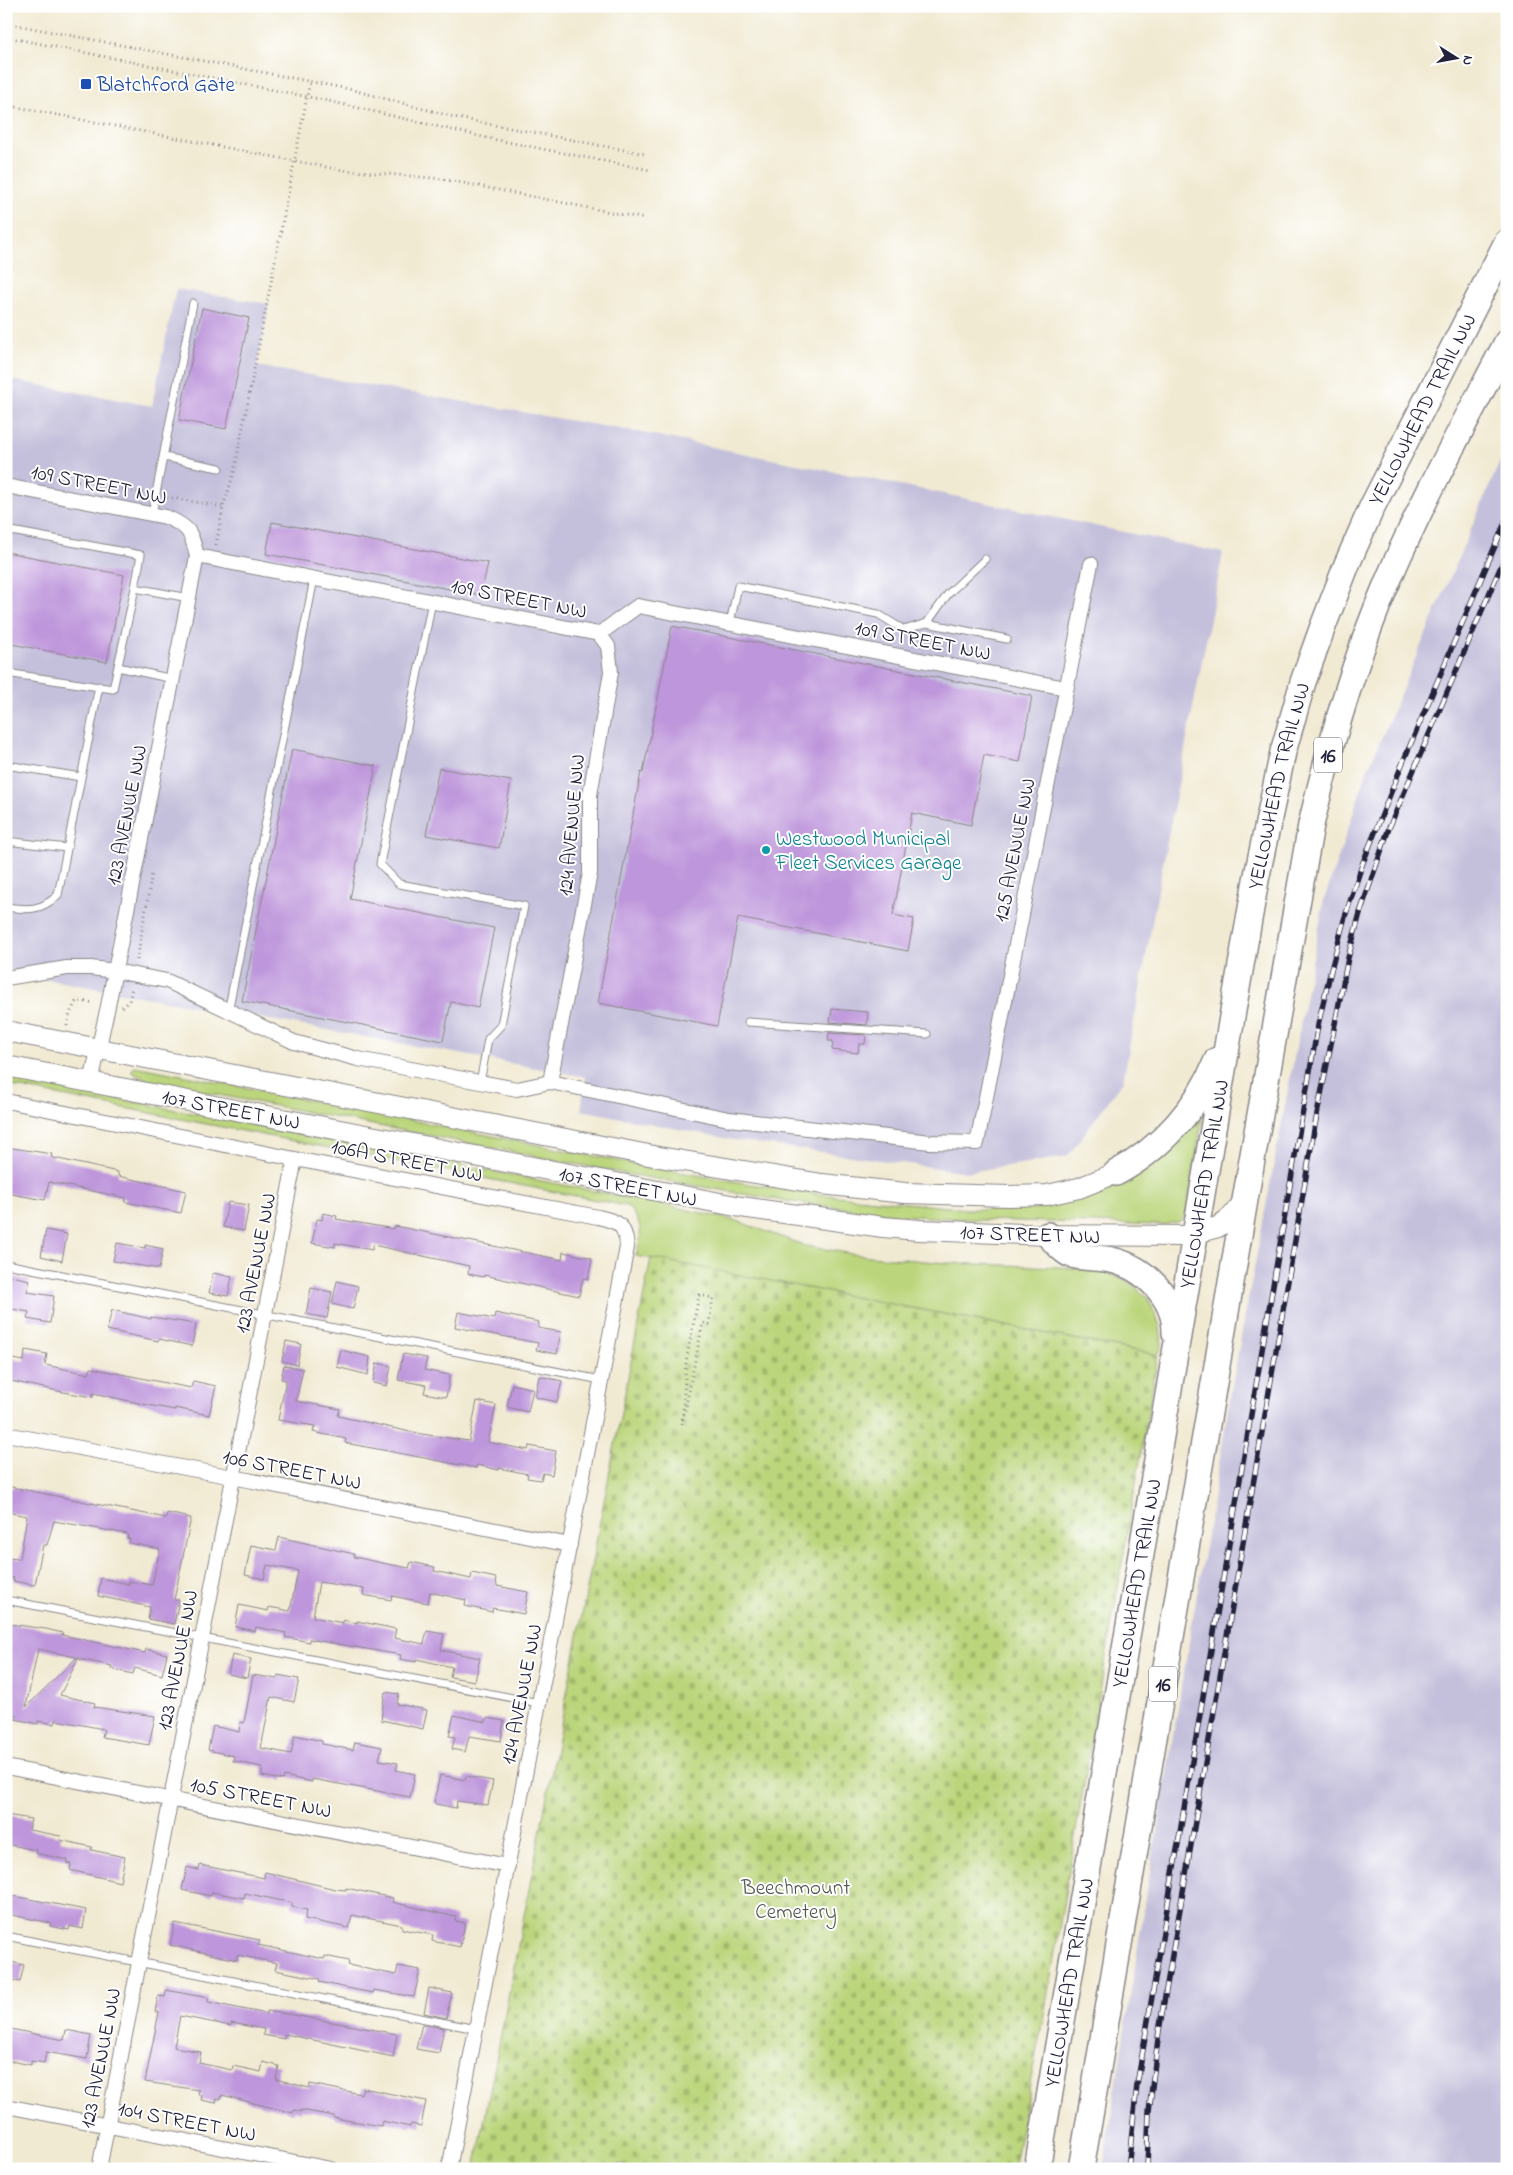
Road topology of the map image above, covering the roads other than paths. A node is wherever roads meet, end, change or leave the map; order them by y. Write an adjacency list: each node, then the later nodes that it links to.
1 (1507, 242): 32 (highway, YELLOWHEAD TRAIL NW / 16)
2 (194, 304): 4 (lane)
3 (1507, 342): 45 (highway, YELLOWHEAD TRAIL NW / 16)
4 (164, 457): 5 (lane); 7 (lane)
5 (219, 468)
6 (6, 486): 7 (street, 109 STREET NW)
7 (152, 514): 9 (street, 109 STREET NW)
8 (6, 530): 13 (lane)
9 (198, 556): 12 (street, 109 STREET NW); 14 (street, 123 AVENUE NW)
10 (984, 559): 16 (lane)
11 (1091, 564): 24 (street, 125 AVENUE NW)
12 (314, 578): 15 (street, 109 STREET NW); 33 (lane)
13 (135, 588): 14 (lane); 20 (lane)
14 (189, 598): 22 (street, 123 AVENUE NW)
15 (432, 601): 18 (street, 109 STREET NW); 40 (lane)
16 (927, 623): 17 (lane); 19 (lane)
17 (730, 624): 18 (street, 109 STREET NW); 24 (street, 109 STREET NW)
18 (599, 634): 41 (street, 124 AVENUE NW)
19 (1007, 639)
20 (118, 668): 22 (lane); 23 (lane)
21 (6, 673): 23 (lane)
22 (173, 679): 30 (street, 123 AVENUE NW)
23 (99, 686): 26 (lane)
24 (1066, 688): 41 (street, 125 AVENUE NW)
25 (6, 765): 26 (lane)
26 (81, 777): 28 (lane)
27 (6, 841): 28 (lane)
28 (68, 848): 29 (lane)
29 (6, 906)
30 (115, 971): 31 (street); 33 (street); 37 (street, 123 AVENUE NW)
31 (6, 978)
32 (1234, 1005): 44 (highway); 47 (highway, YELLOWHEAD TRAIL NW / 16)
33 (228, 1012): 40 (street)
34 (748, 1022): 36 (lane)
35 (6, 1032): 37 (main road, 107 STREET NW)
36 (927, 1034)
37 (98, 1050): 39 (street, 123 AVENUE NW); 44 (main road, 107 STREET NW)
38 (6, 1066): 39 (main road, 107 STREET NW)
39 (91, 1082): 48 (main road, 107 STREET NW)
40 (480, 1082): 41 (street)
41 (550, 1082)
42 (6, 1101): 43 (street, 106A STREET NW)
43 (295, 1160): 46 (street, 106A STREET NW); 50 (street, 123 AVENUE NW)
44 (1116, 1173)
45 (1245, 1200): 47 (main road, 107 STREET NW); 71 (highway, YELLOWHEAD TRAIL NW / 16)
46 (622, 1226): 52 (street, 124 AVENUE NW)
47 (1195, 1233): 48 (main road, 107 STREET NW); 51 (highway, YELLOWHEAD TRAIL NW / 16)
48 (1048, 1236): 51 (highway)
49 (6, 1264): 50 (lane)
50 (265, 1314): 52 (lane); 54 (street, 123 AVENUE NW)
51 (1175, 1351): 70 (highway, YELLOWHEAD TRAIL NW / 16)
52 (601, 1380): 55 (street, 124 AVENUE NW)
53 (6, 1434): 54 (street, 106 STREET NW)
54 (233, 1477): 55 (street, 106 STREET NW); 57 (street, 123 AVENUE NW)
55 (570, 1545): 58 (street, 124 AVENUE NW)
56 (6, 1600): 57 (lane)
57 (202, 1638): 58 (lane); 60 (street, 123 AVENUE NW)
58 (539, 1703): 61 (street, 124 AVENUE NW)
59 (6, 1767): 60 (street, 105 STREET NW)
60 (171, 1800): 61 (street, 105 STREET NW); 63 (street, 123 AVENUE NW)
61 (508, 1866): 64 (street, 124 AVENUE NW)
62 (6, 1936): 63 (lane)
63 (139, 1962): 64 (lane); 66 (street, 123 AVENUE NW)
64 (476, 2029): 69 (street, 124 AVENUE NW)
65 (6, 2106): 66 (street, 104 STREET NW)
66 (107, 2126): 67 (street, 123 AVENUE NW); 68 (street, 104 STREET NW)
67 (99, 2169)
68 (331, 2169)
69 (448, 2169)
70 (1037, 2169)
71 (1081, 2169)

